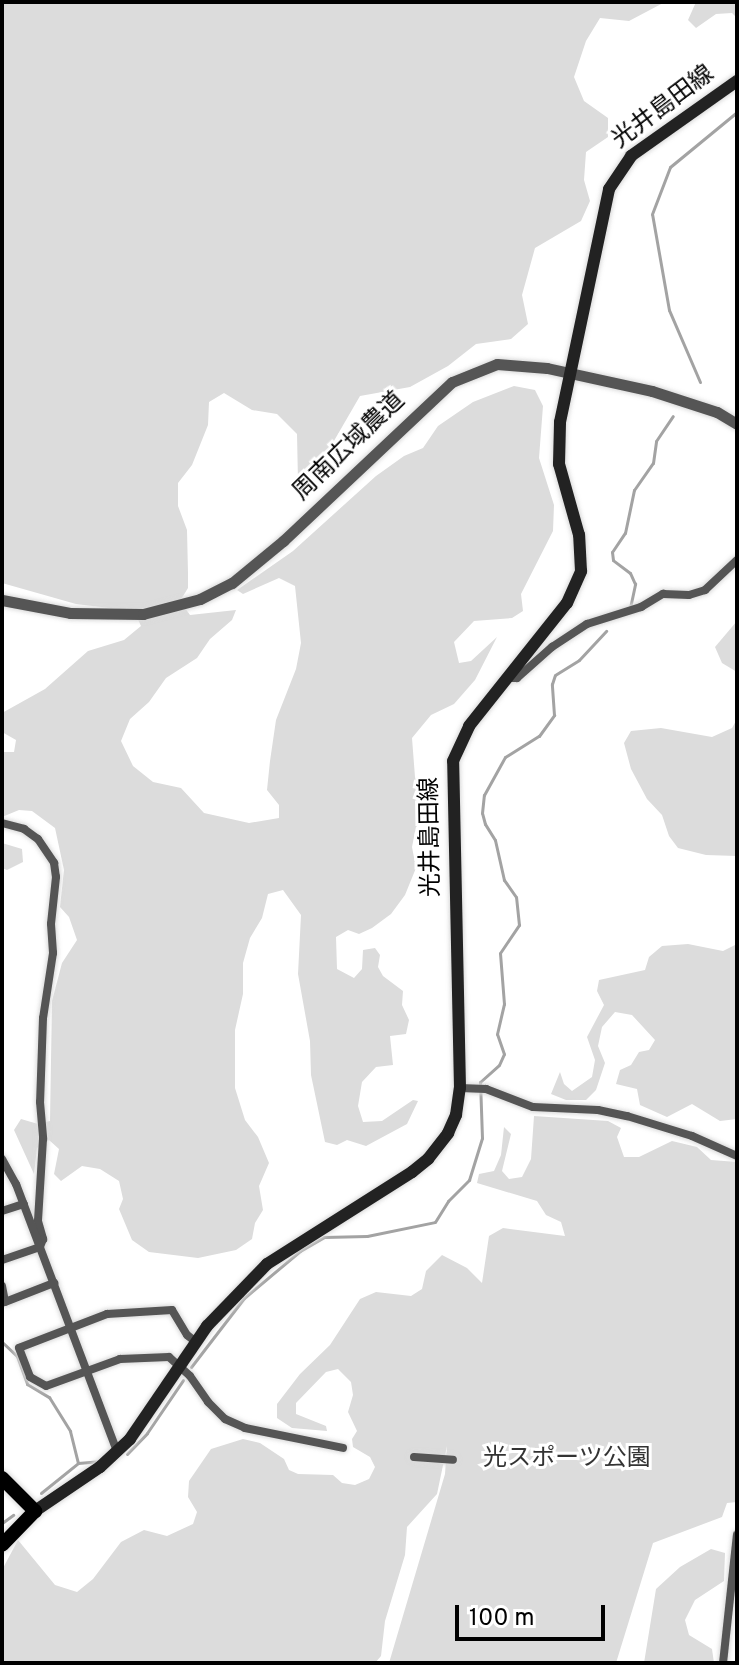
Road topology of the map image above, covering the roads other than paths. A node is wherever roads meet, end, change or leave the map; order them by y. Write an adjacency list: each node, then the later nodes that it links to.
1 (737, 81): 2 (main road, 光井島田線)
2 (570, 374): 3 (street, 周南広域農道); 5 (street, 周南広域農道); 6 (main road, 光井島田線)
3 (737, 424)
4 (737, 560): 6 (street)
5 (2, 600)
6 (508, 678): 8 (main road, 光井島田線)
7 (2, 823): 13 (street)
8 (460, 1088): 9 (street); 18 (main road, 光井島田線)
9 (737, 1156)
10 (2, 1161): 11 (street)
11 (24, 1204): 12 (street); 13 (street)
12 (2, 1211)
13 (40, 1247): 14 (street); 15 (street)
14 (2, 1260)
15 (54, 1283): 16 (street); 17 (street)
16 (2, 1286)
17 (70, 1328): 18 (street); 20 (street); 20 (street)
18 (196, 1342): 19 (main road, 光井島田線)
19 (179, 1368): 20 (street); 21 (street); 22 (main road, 光井島田線)
20 (86, 1371): 22 (street)
21 (343, 1448)
22 (117, 1451): 26 (main road, 光井島田線)
23 (414, 1457): 24 (street)
24 (453, 1460)
25 (2, 1478): 26 (main road)
26 (35, 1511): 28 (main road)
27 (737, 1535): 29 (street)
28 (2, 1545)
29 (723, 1663)

